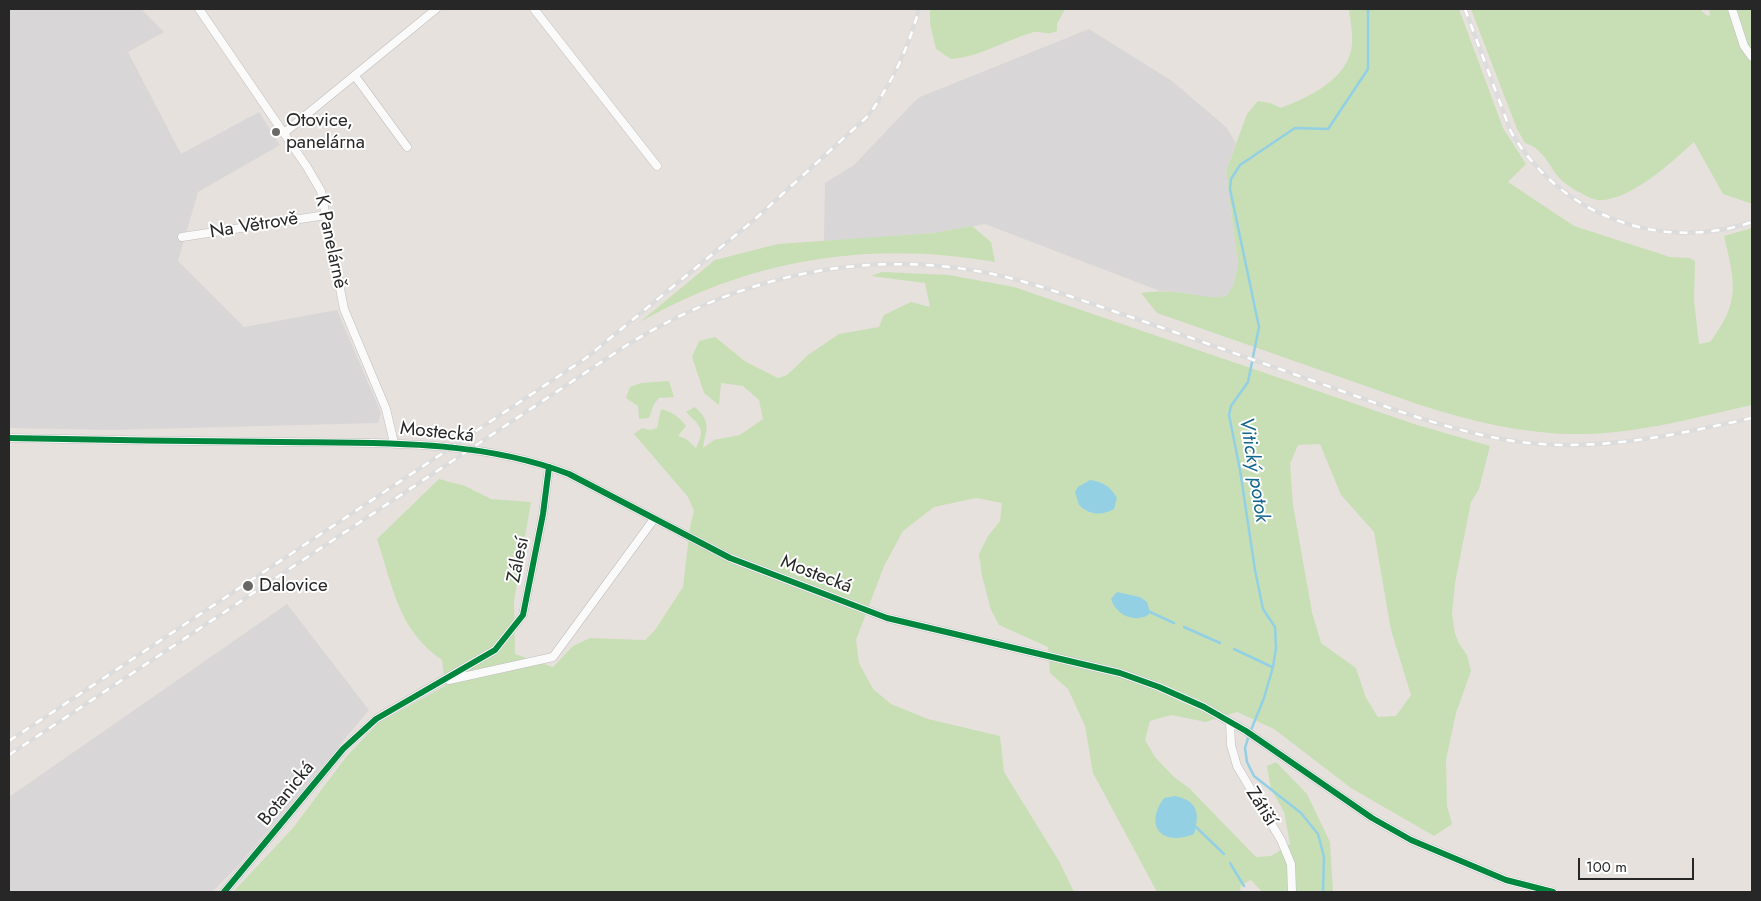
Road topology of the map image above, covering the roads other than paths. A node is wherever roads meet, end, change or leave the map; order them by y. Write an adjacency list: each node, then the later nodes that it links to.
1 (199, 9): 7 (street, K Panelárně)
2 (436, 9): 6 (street)
3 (534, 9): 9 (street)
4 (1732, 9): 5 (street)
5 (1752, 57)
6 (355, 76): 7 (street); 8 (street)
7 (284, 133): 10 (street, K Panelárně)
8 (407, 147)
9 (657, 166)
10 (326, 215): 11 (street, Na Větrově); 13 (street, K Panelárně)
11 (182, 237)
12 (9, 438): 13 (street, Mostecká)
13 (394, 443): 14 (street, Mostecká)
14 (549, 467): 15 (street, Mostecká); 16 (street, Zálesí)
15 (654, 519): 17 (street); 18 (street, Mostecká)
16 (495, 650): 17 (street, Botanická)
17 (440, 682): 19 (street, Botanická)
18 (1230, 722): 20 (street, Zátiší); 21 (street, Mostecká)
19 (224, 892)
20 (1292, 892)
21 (1553, 892)

